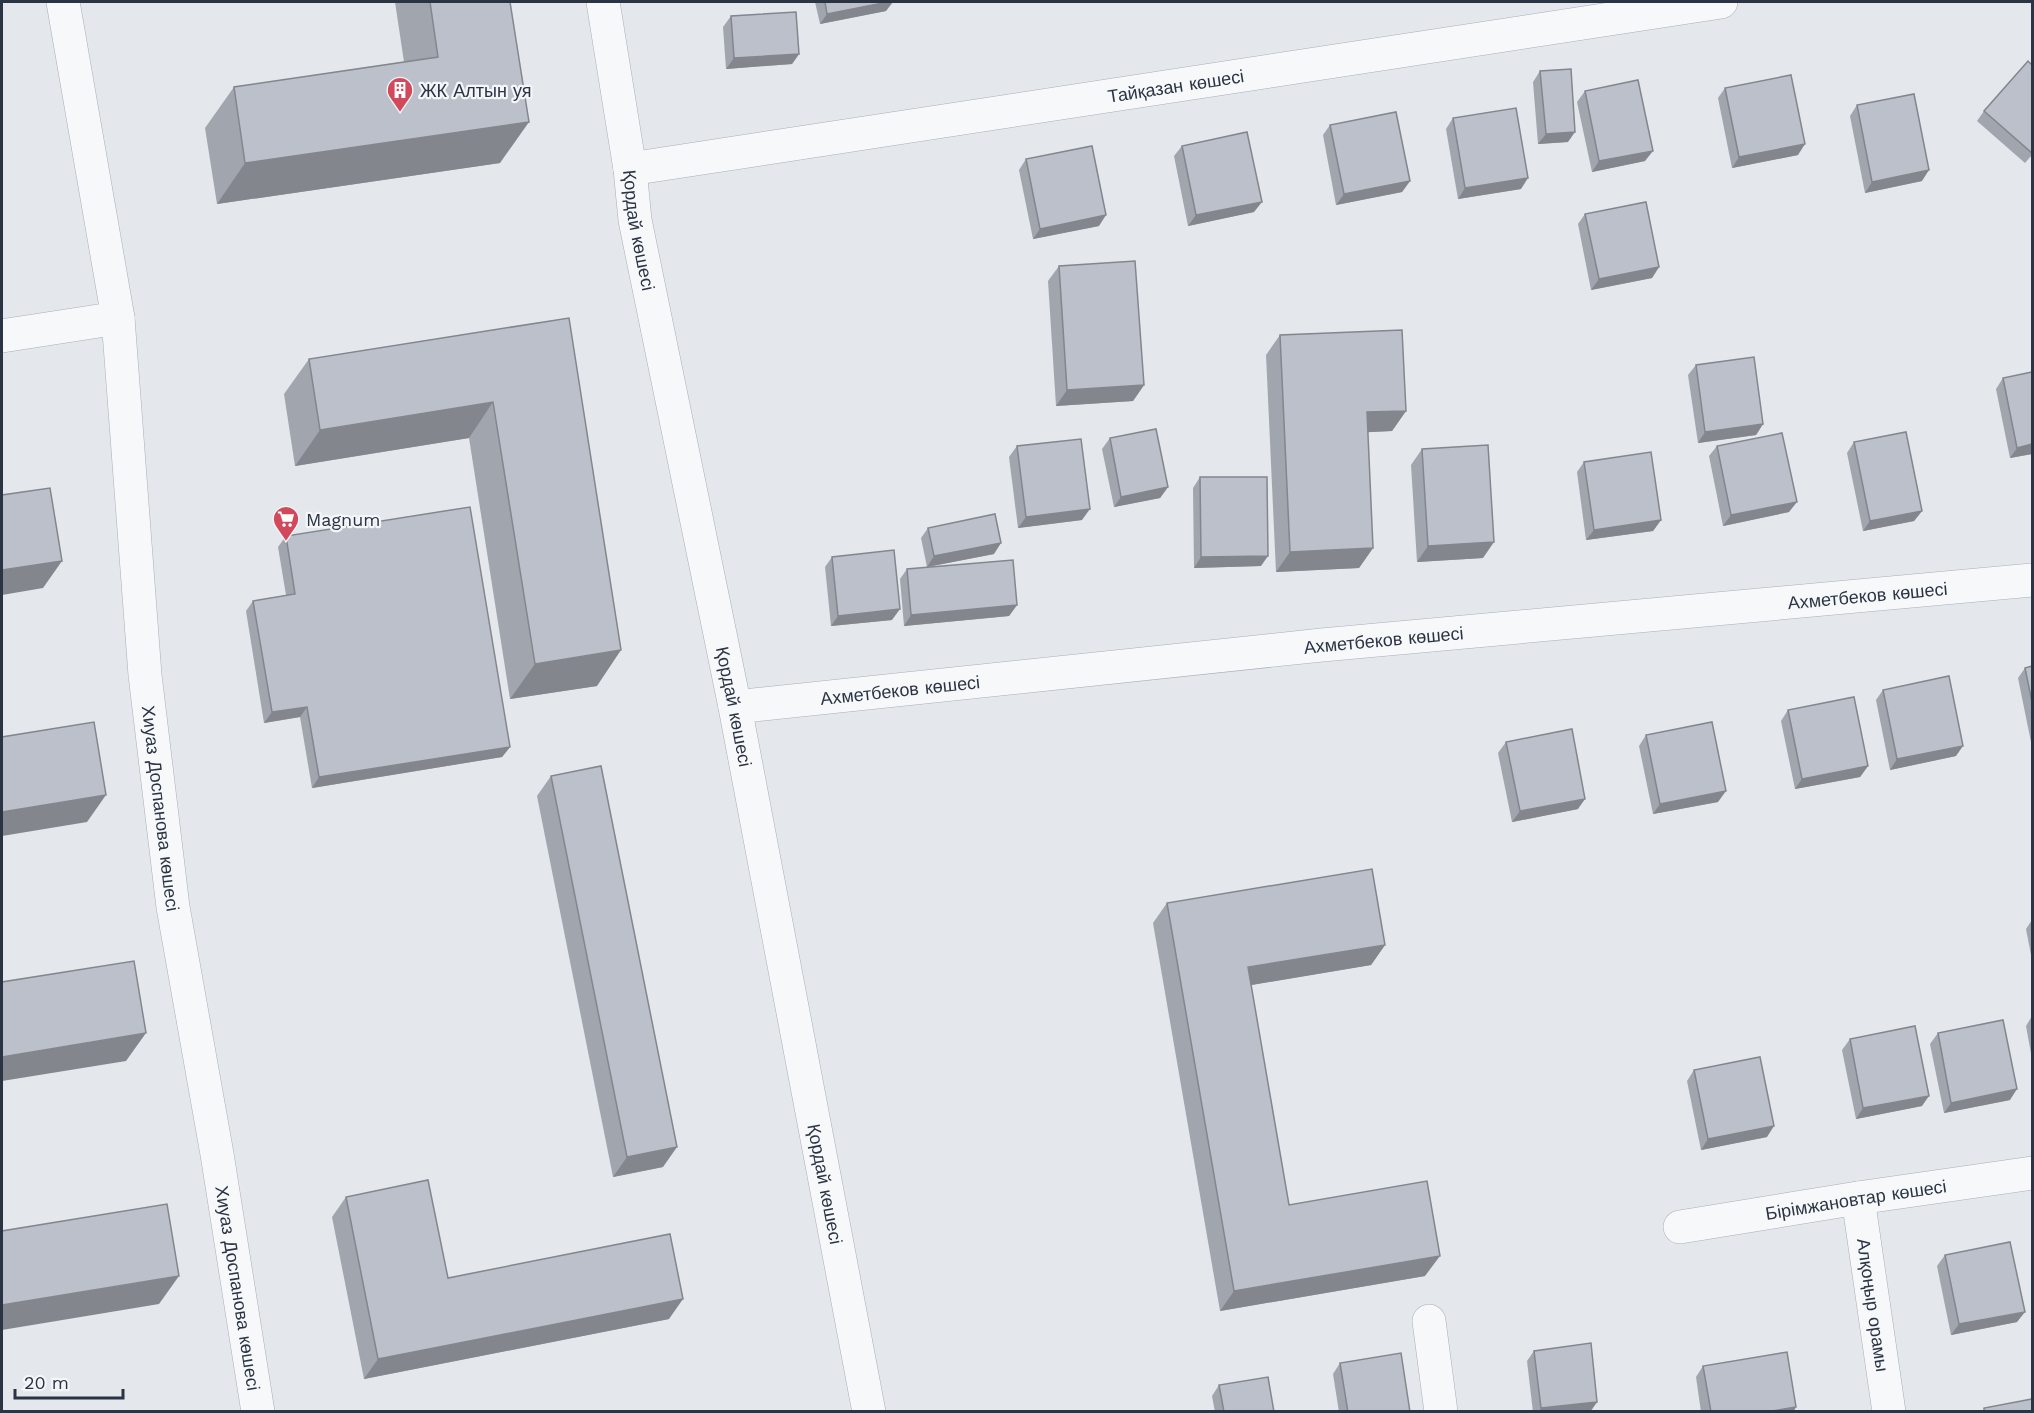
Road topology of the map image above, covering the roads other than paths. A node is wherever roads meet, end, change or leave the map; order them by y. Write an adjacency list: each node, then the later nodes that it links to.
1 (63, 2): 5 (street, Хиуаз Доспанова көшесі)
2 (603, 2): 4 (street, Қордай көшесі)
3 (1721, 2): 4 (street, Тайқазан көшесі)
4 (630, 169): 8 (street, Қордай көшесі)
5 (118, 318): 6 (street); 13 (street, Хиуаз Доспанова көшесі)
6 (2, 336)
7 (2032, 580): 8 (street, Ахметбеков көшесі)
8 (735, 707): 14 (street, Қордай көшесі)
9 (2032, 1173): 10 (street, Бірімжановтар көшесі)
10 (1858, 1198): 11 (street, Бірімжановтар көшесі); 16 (street, Алқоңыр орамы)
11 (1680, 1227)
12 (1429, 1322): 15 (street)
13 (258, 1412)
14 (868, 1412)
15 (1441, 1412)
16 (1889, 1412)

